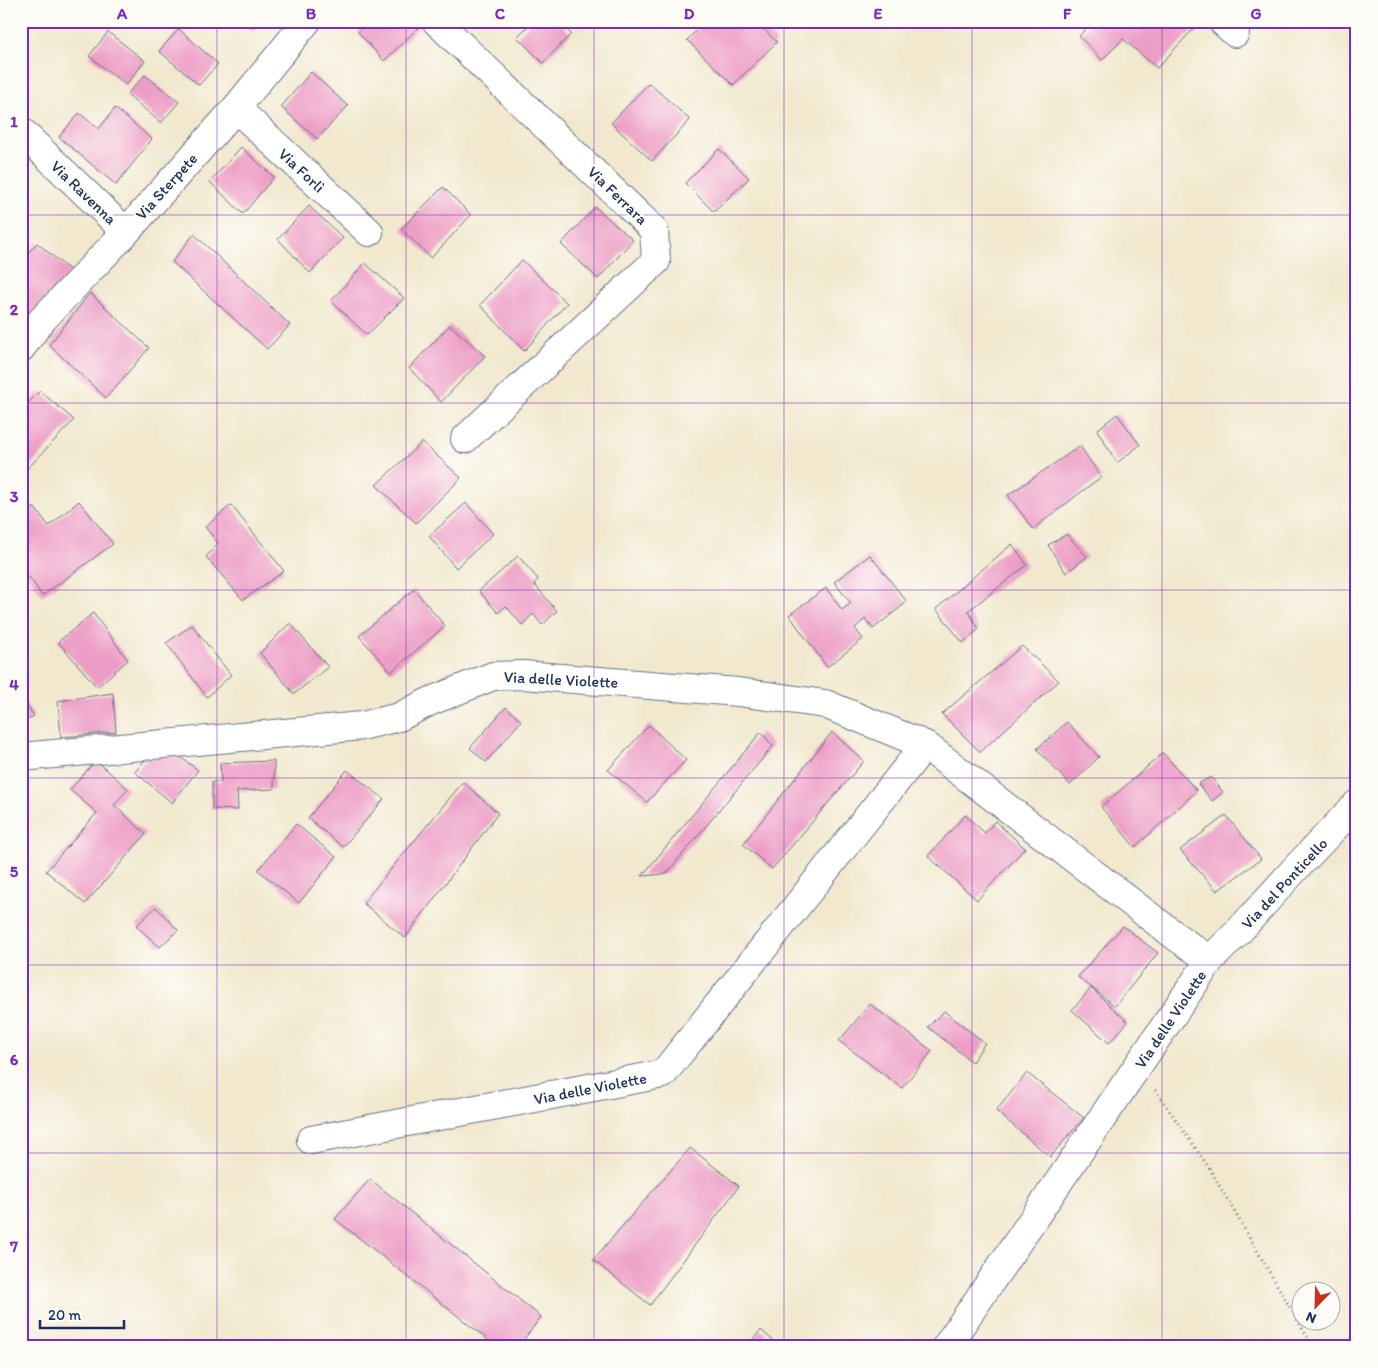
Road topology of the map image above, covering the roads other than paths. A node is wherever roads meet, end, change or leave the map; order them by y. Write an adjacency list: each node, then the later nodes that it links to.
1 (307, 21): 3 (street, Via Sterpete)
2 (436, 21): 8 (street, Via Ferrara)
3 (236, 108): 5 (street, Via Sterpete); 6 (street, Via Forlì)
4 (21, 131): 5 (street, Via Ravenna)
5 (126, 232): 7 (street, Via Sterpete)
6 (369, 232)
7 (21, 348)
8 (465, 439)
9 (925, 745): 10 (street, Via delle Violette); 12 (street, Via delle Violette); 13 (street, Via delle Violette)
10 (21, 757)
11 (1357, 804): 12 (street, Via del Ponticello)
12 (1210, 960): 14 (street, Via delle Violette)
13 (311, 1140)
14 (946, 1347)

